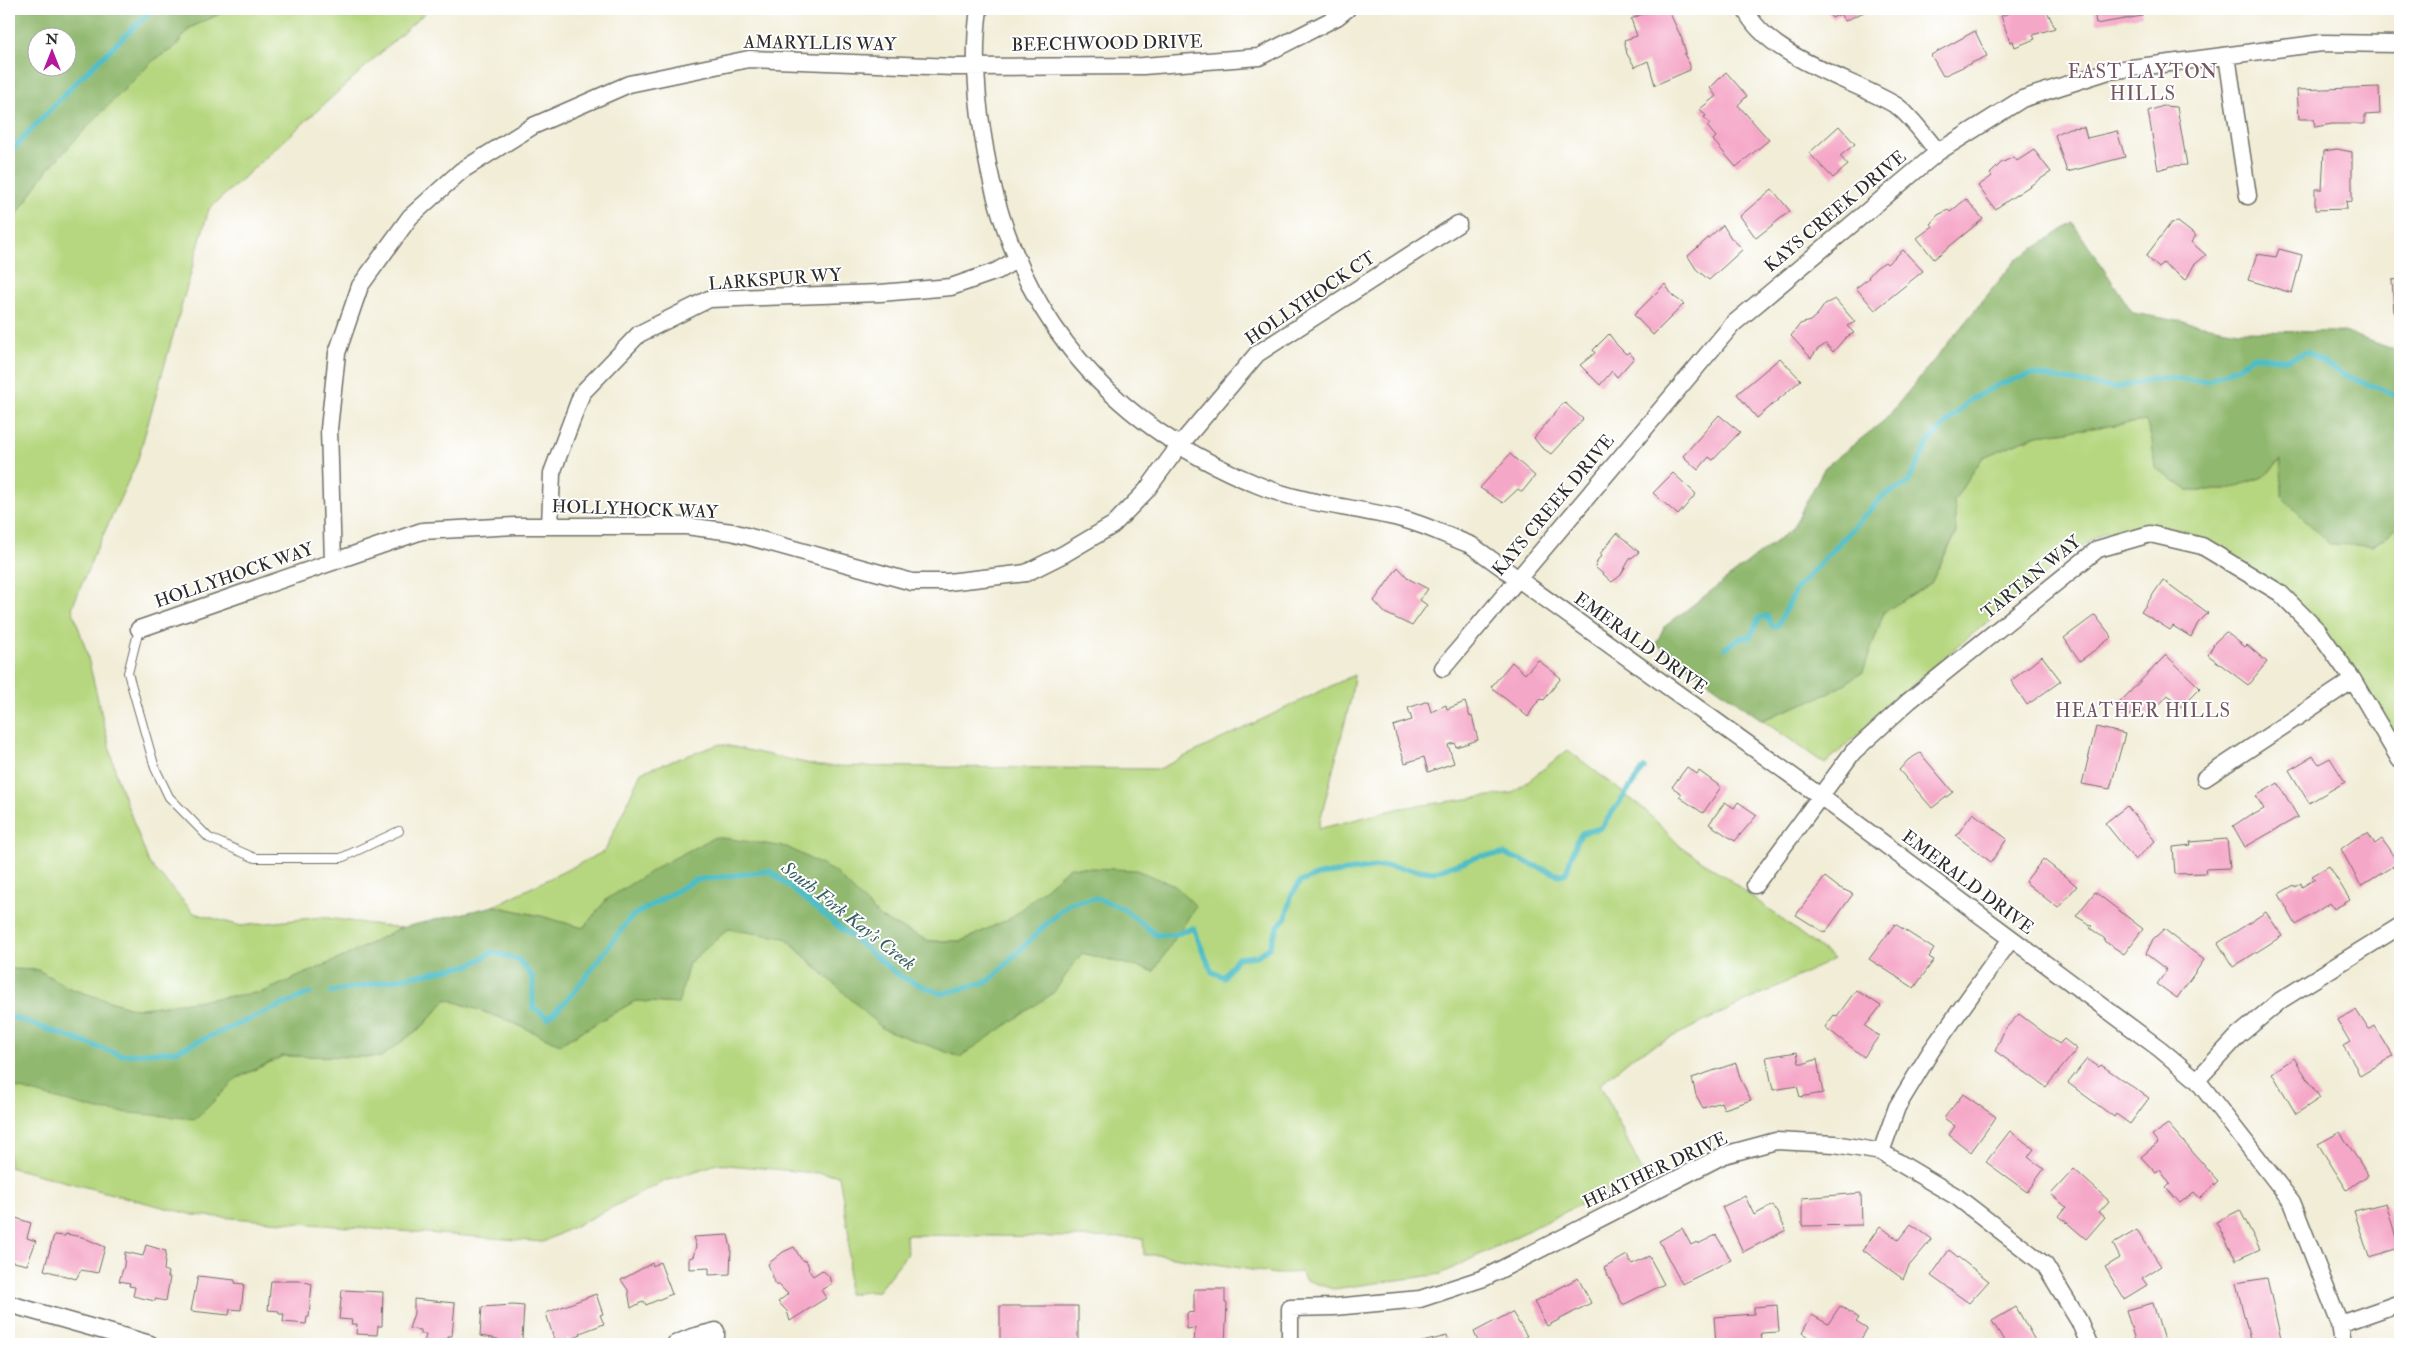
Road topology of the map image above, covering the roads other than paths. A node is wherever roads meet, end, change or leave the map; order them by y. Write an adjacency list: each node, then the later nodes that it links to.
1 (979, 9): 6 (street, EMERALD DRIVE)
2 (1346, 9): 6 (street, BEECHWOOD DRIVE)
3 (1745, 9): 7 (street)
4 (2400, 44): 5 (street, KAYS CREEK DRIVE)
5 (2227, 56): 7 (street, KAYS CREEK DRIVE); 8 (street)
6 (976, 66): 10 (street, EMERALD DRIVE); 13 (street, AMARYLLIS WAY)
7 (1938, 152): 14 (street, KAYS CREEK DRIVE)
8 (2248, 196)
9 (1458, 224): 11 (street, HOLLYHOCK CT)
10 (1016, 260): 11 (street, EMERALD DRIVE); 12 (street, LARKSPUR WY)
11 (1179, 446): 12 (street, HOLLYHOCK WAY); 14 (street, EMERALD DRIVE)
12 (550, 526): 13 (street, HOLLYHOCK WAY)
13 (333, 562): 15 (street, HOLLYHOCK WAY)
14 (1517, 579): 16 (street, KAYS CREEK DRIVE); 20 (street, EMERALD DRIVE)
15 (140, 629): 21 (lane)
16 (1443, 668)
17 (2353, 680): 18 (street, TARTAN WAY); 19 (street); 20 (street, TARTAN WAY)
18 (2400, 760)
19 (2205, 778)
20 (1820, 796): 22 (street, TARTAN WAY); 24 (street, EMERALD DRIVE)
21 (399, 831)
22 (1755, 885)
23 (2400, 926): 25 (street)
24 (2011, 939): 25 (street, EMERALD DRIVE); 26 (street)
25 (2197, 1080): 29 (street, EMERALD DRIVE)
26 (1881, 1152): 33 (street, HEATHER DRIVE); 34 (street, HEATHER DRIVE)
27 (2400, 1303): 29 (street)
28 (9, 1304): 31 (street)
29 (2340, 1324): 35 (street, EMERALD DRIVE)
30 (716, 1338): 32 (street)
31 (150, 1344)
32 (675, 1344)
33 (1290, 1344)
34 (2089, 1344)
35 (2343, 1344)

